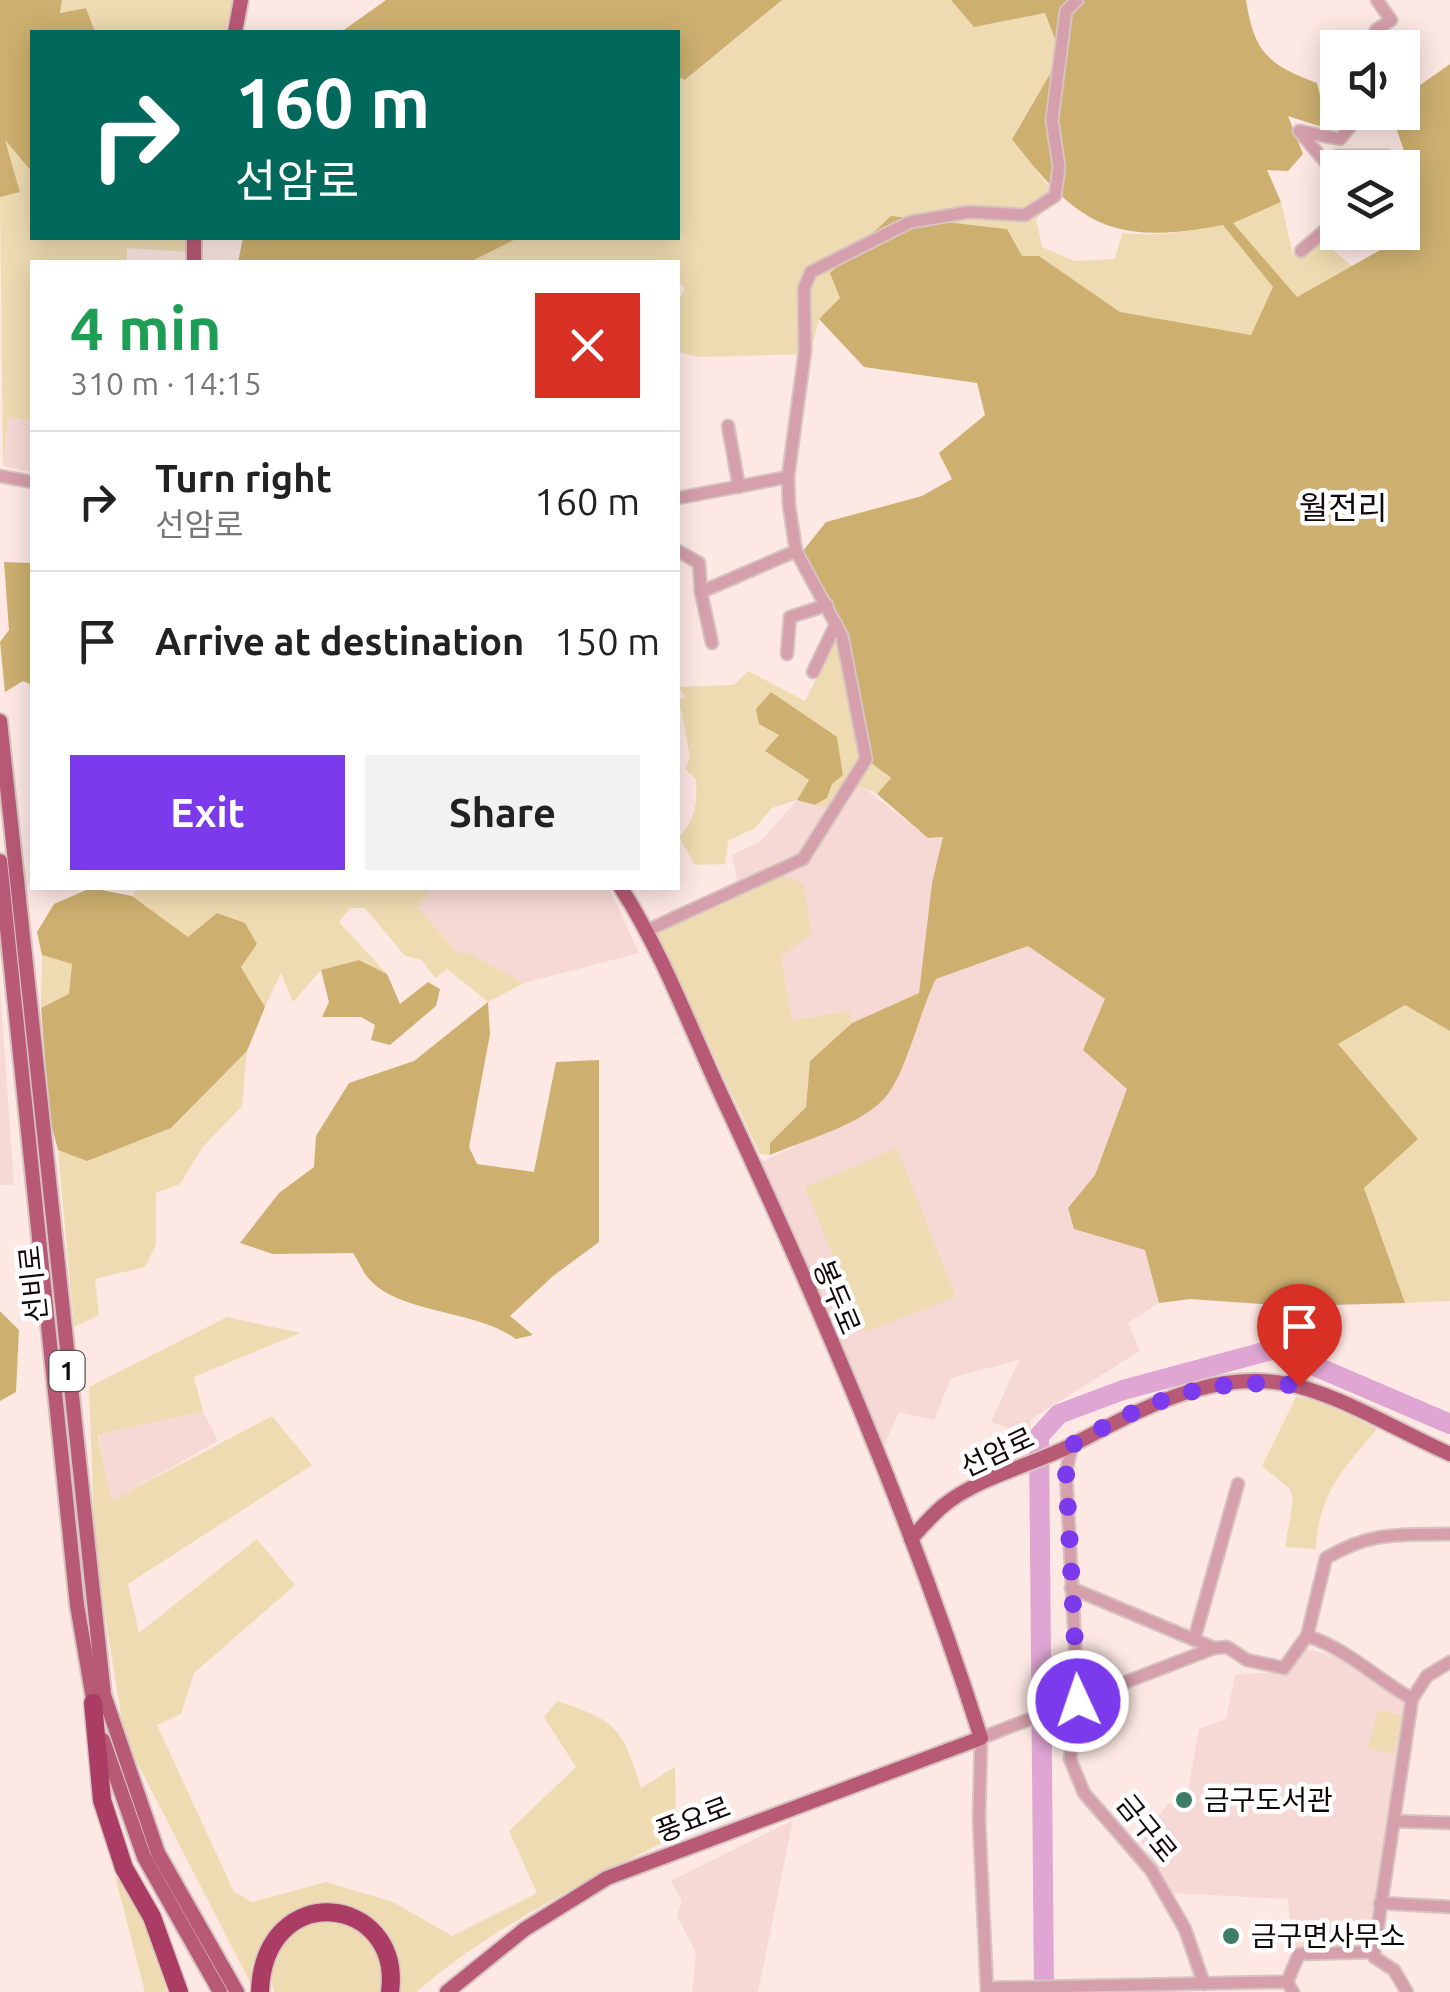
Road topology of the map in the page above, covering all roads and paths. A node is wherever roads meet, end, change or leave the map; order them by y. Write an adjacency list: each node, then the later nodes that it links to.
1 (241, 0): 4 (main road)
2 (1078, 0): 12 (street)
3 (1376, 0): 5 (street)
4 (235, 30)
5 (1376, 30)
6 (1347, 130): 7 (street)
7 (1320, 155)
8 (1320, 235): 9 (street)
9 (1301, 251)
10 (728, 426): 14 (street)
11 (0, 476): 13 (street)
12 (788, 477): 14 (street); 16 (street)
13 (30, 482)
14 (738, 487): 15 (street)
15 (680, 498)
16 (796, 551): 18 (street); 19 (street)
17 (680, 552): 18 (street)
18 (701, 592): 21 (street)
19 (827, 604): 20 (street); 22 (street)
20 (836, 624): 23 (street); 27 (street)
21 (712, 643)
22 (787, 654)
23 (814, 672)
24 (0, 721): 52 (main road, 선비로 / 1)
25 (0, 861): 40 (main road, 선비로 / 1)
26 (622, 890): 27 (main road, 봉두로)
27 (648, 930): 32 (main road, 봉두로)
28 (1067, 1447): 29 (main road, 선암로); 32 (main road, 선암로); 33 (street, 금구로)
29 (1450, 1454)
30 (1238, 1484): 35 (street)
31 (1450, 1534): 34 (street)
32 (910, 1539): 41 (main road, 봉두로)
33 (1072, 1588): 35 (street); 39 (street, 금구로)
34 (1307, 1636): 36 (street); 38 (street)
35 (1194, 1640): 36 (street)
36 (1214, 1648): 39 (street)
37 (1450, 1662): 38 (street)
38 (1412, 1700): 42 (street)
39 (1074, 1702): 41 (street); 47 (street, 금구로)
40 (93, 1703): 50 (highway); 51 (main road, 선비로 / 1)
41 (981, 1738): 49 (street); 55 (main road, 풍요로)
42 (1394, 1821): 43 (street); 44 (street)
43 (1450, 1823)
44 (1380, 1902): 45 (street); 46 (street)
45 (1450, 1907)
46 (1374, 1952): 48 (street); 56 (street)
47 (1204, 1984): 48 (street); 49 (street)
48 (1290, 1987)
49 (987, 1990)
50 (179, 1992)
51 (220, 1992)
52 (237, 1992)
53 (260, 1992): 54 (highway)
54 (390, 1992)
55 (447, 1992)
56 (1406, 1992)

